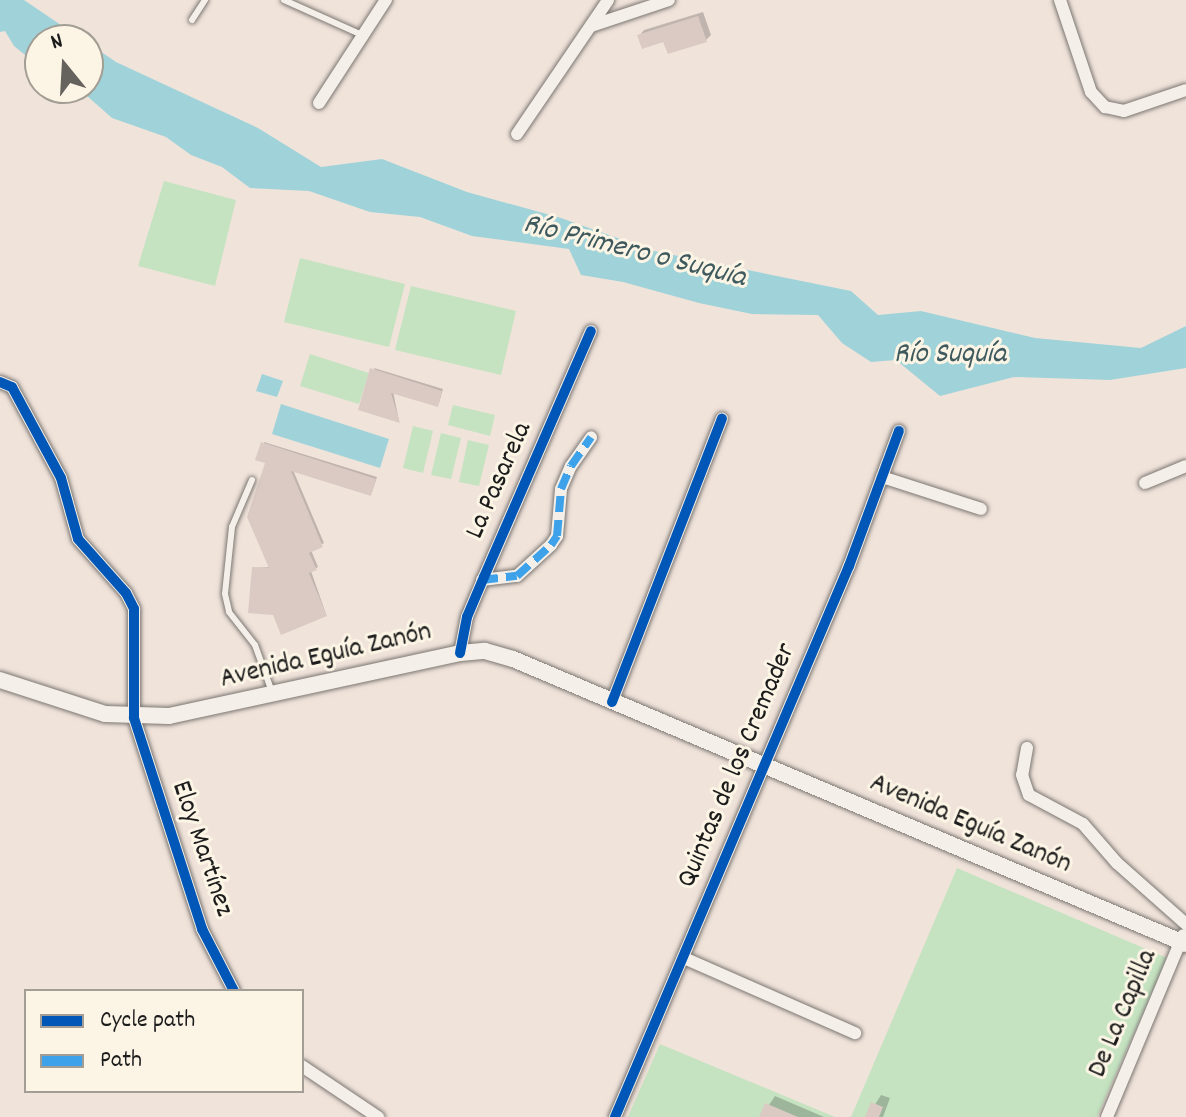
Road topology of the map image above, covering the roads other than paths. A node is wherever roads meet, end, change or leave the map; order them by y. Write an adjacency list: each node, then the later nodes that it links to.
1 (205, 0): 7 (lane)
2 (284, 0): 9 (lane)
3 (386, 0): 9 (street)
4 (608, 0): 8 (street)
5 (669, 0): 8 (street)
6 (1060, 0): 10 (street)
7 (192, 20)
8 (591, 26): 12 (street)
9 (362, 35): 11 (street)
10 (1186, 90)
11 (319, 103)
12 (517, 134)
13 (591, 331): 23 (street, La Pasarela)
14 (0, 382): 28 (street, Eloy Martínez)
15 (722, 419): 27 (street)
16 (899, 431): 19 (street, Quintas de los Cremader)
17 (591, 437): 23 (street)
18 (1186, 466): 21 (street)
19 (882, 477): 22 (street); 30 (street, Quintas de los Cremader)
20 (252, 480): 26 (lane)
21 (1145, 483)
22 (981, 509)
23 (482, 580): 24 (street, La Pasarela)
24 (460, 653): 26 (main road, Avenida Eguía Zanón); 27 (main road, Avenida Eguía Zanón)
25 (0, 680): 28 (main road, Avenida Eguía Zanón)
26 (273, 695): 28 (main road, Avenida Eguía Zanón)
27 (612, 702): 30 (main road, Avenida Eguía Zanón)
28 (134, 718): 33 (street, Eloy Martínez)
29 (1027, 748): 31 (street)
30 (762, 766): 31 (main road, Avenida Eguía Zanón); 32 (street, Quintas de los Cremader)
31 (1185, 935): 38 (street, De La Capilla)
32 (684, 958): 34 (street); 37 (street, Quintas de los Cremader)
33 (233, 989)
34 (855, 1033)
35 (304, 1067): 36 (street)
36 (378, 1117)
37 (615, 1117)
38 (1107, 1117)

